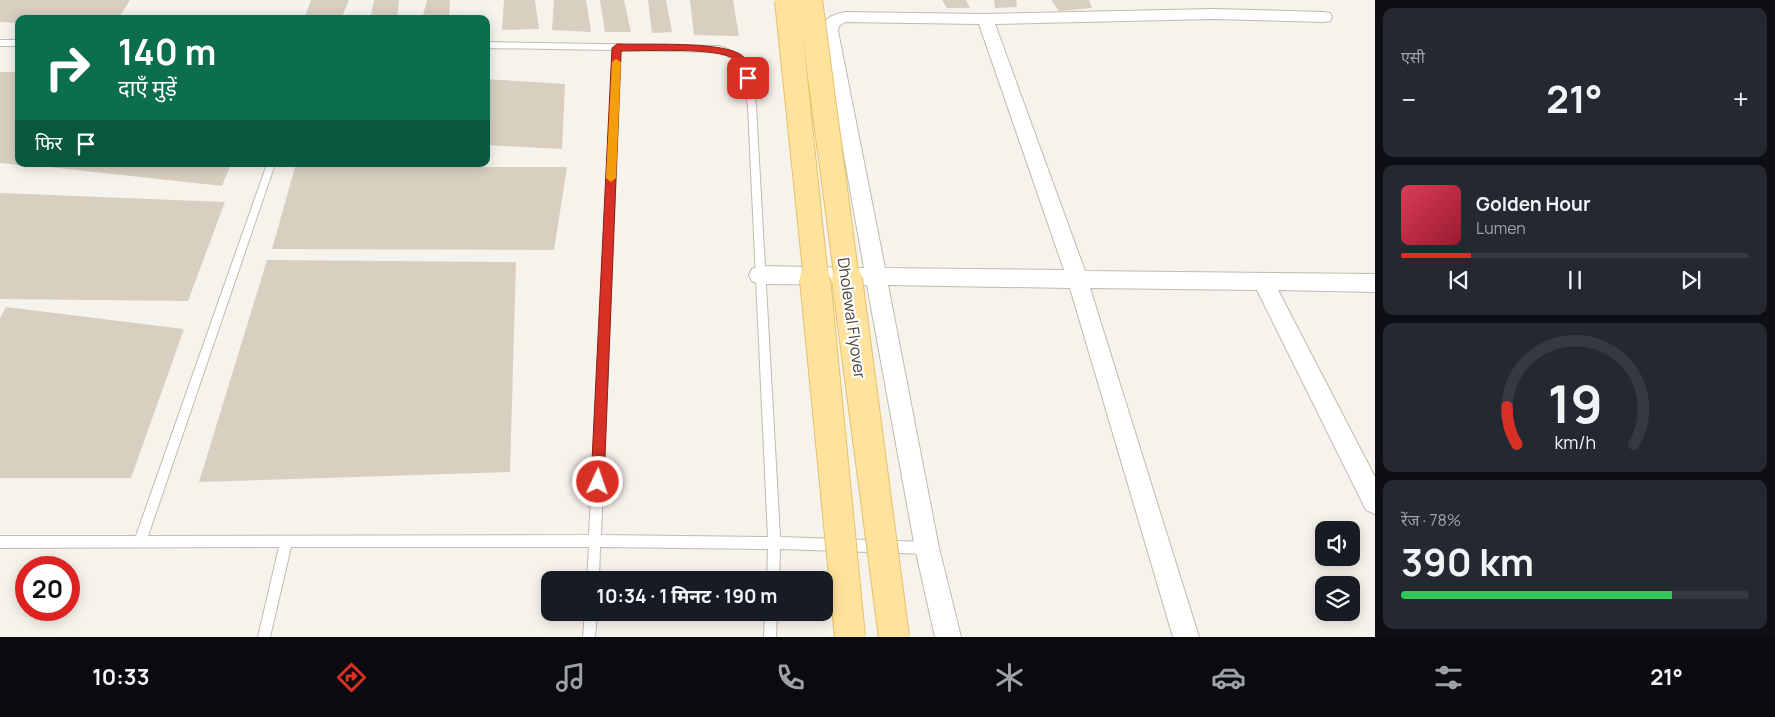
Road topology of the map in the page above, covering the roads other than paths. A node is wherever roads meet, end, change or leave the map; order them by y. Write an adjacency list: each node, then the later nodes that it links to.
1 (786, 0): 29 (main road, Dholewal Flyover, bridge)
2 (810, 0): 30 (main road, Dholewal Flyover, bridge)
3 (1324, 17): 4 (street)
4 (985, 19): 11 (street); 12 (street)
5 (0, 43): 6 (lane)
6 (15, 43)
7 (490, 45): 8 (lane)
8 (617, 48): 10 (lane); 16 (lane)
9 (270, 167): 18 (lane)
10 (759, 275): 11 (street); 20 (lane)
11 (877, 276): 12 (street); 21 (street)
12 (1076, 278): 13 (street); 32 (street)
13 (1263, 282): 14 (street); 15 (street)
14 (1375, 283)
15 (1375, 502)
16 (595, 541): 19 (lane); 20 (lane); 22 (lane)
17 (0, 542): 18 (lane)
18 (140, 542): 19 (lane)
19 (286, 542): 26 (lane)
20 (774, 543): 21 (lane); 23 (lane)
21 (927, 548): 31 (street)
22 (593, 571)
23 (773, 571)
24 (590, 621): 27 (lane)
25 (771, 621): 28 (lane)
26 (264, 637)
27 (589, 637)
28 (770, 637)
29 (850, 637)
30 (894, 637)
31 (948, 637)
32 (1186, 637)

